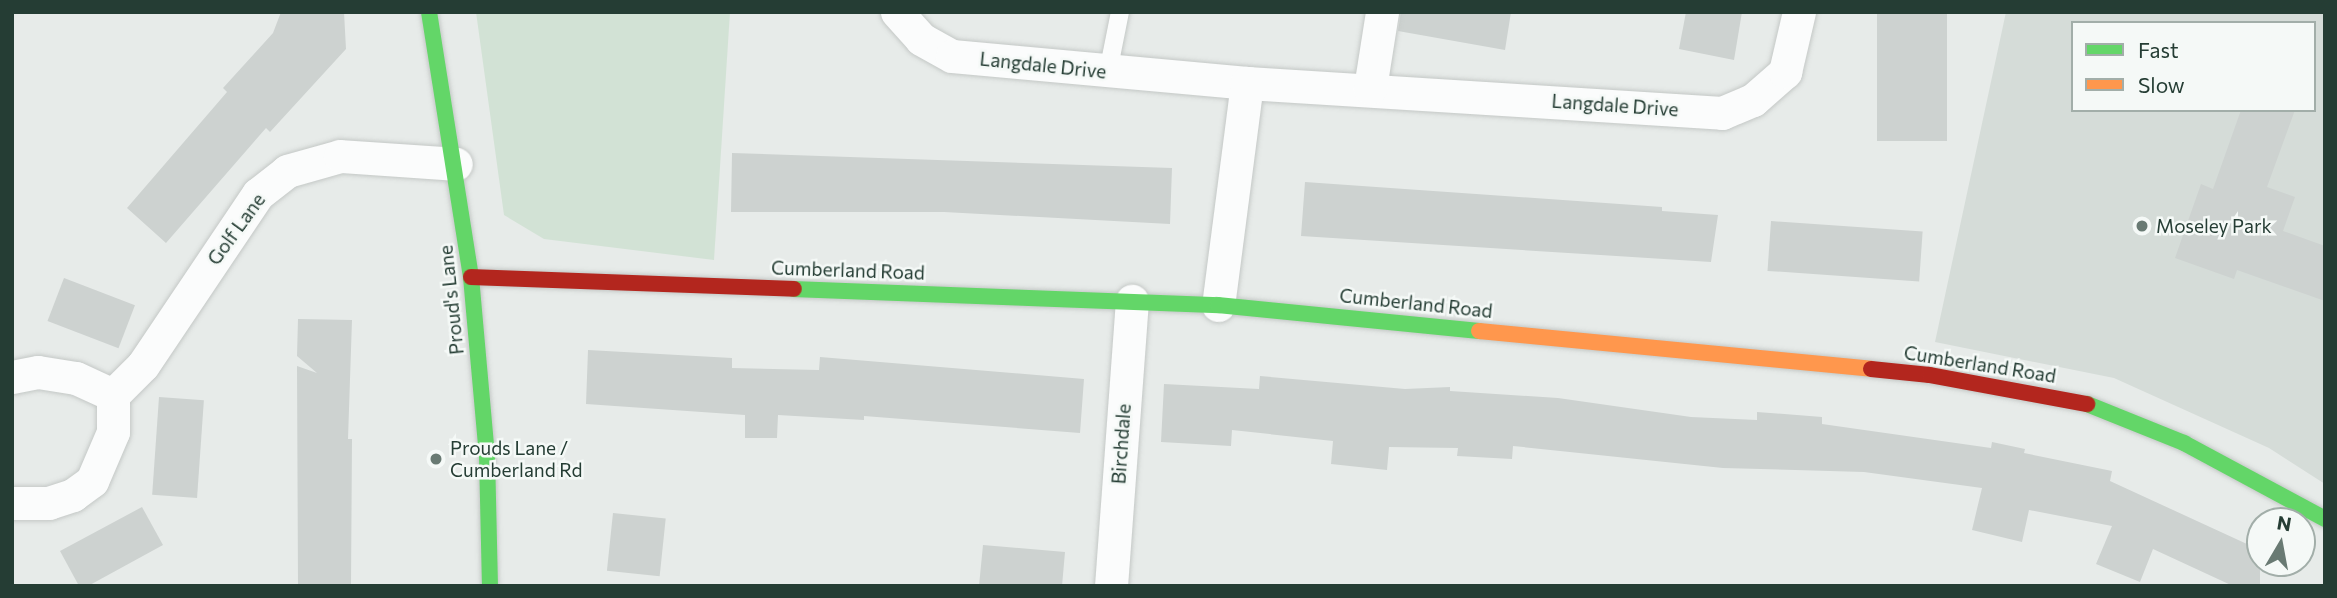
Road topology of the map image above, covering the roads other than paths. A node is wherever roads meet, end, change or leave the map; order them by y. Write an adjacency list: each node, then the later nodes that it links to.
1 (429, 12): 9 (street, Proud's Lane)
2 (897, 12): 6 (street, Langdale Drive)
3 (1120, 12): 6 (lane)
4 (1382, 12): 8 (street)
5 (1799, 12): 8 (street, Langdale Drive)
6 (1108, 72): 7 (street, Langdale Drive)
7 (1247, 83): 8 (street, Langdale Drive); 12 (street)
8 (1370, 88)
9 (456, 164): 10 (street, Proud's Lane); 14 (street, Golf Lane)
10 (471, 277): 11 (street, Cumberland Road); 17 (street, Proud's Lane)
11 (1132, 302): 12 (street, Cumberland Road); 18 (street, Birchdale)
12 (1218, 305): 16 (street, Cumberland Road)
13 (12, 377): 14 (street)
14 (113, 395): 15 (street)
15 (12, 503)
16 (2325, 519)
17 (490, 586)
18 (1111, 586)

